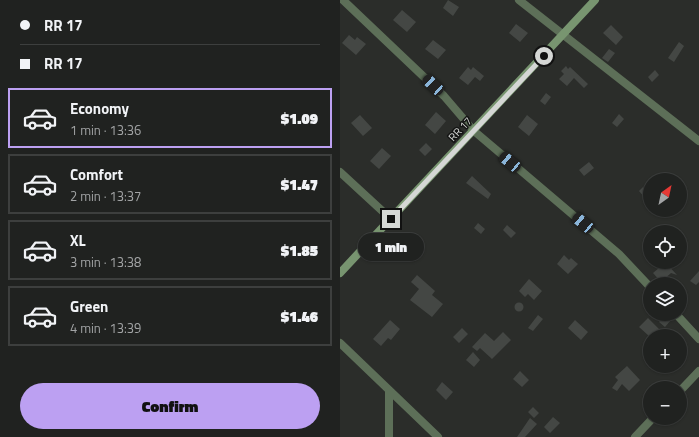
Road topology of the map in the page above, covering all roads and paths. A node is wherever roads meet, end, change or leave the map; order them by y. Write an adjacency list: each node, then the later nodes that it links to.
1 (343, 0): 5 (street)
2 (519, 0): 4 (street)
3 (595, 0): 4 (main road, RR 17 / RR 17)
4 (564, 35): 5 (main road, RR 17 / RR 17); 6 (street)
5 (474, 131): 8 (main road, RR 17 / RR 17); 10 (street)
6 (699, 141)
7 (340, 172): 8 (street)
8 (391, 219): 9 (main road, RR 17 / RR 17)
9 (340, 273)
10 (643, 280)
11 (682, 321): 12 (street)
12 (699, 339)
13 (340, 343): 16 (street)
14 (699, 372): 15 (street)
15 (687, 384)
16 (389, 391): 18 (street); 19 (street)
17 (646, 425): 20 (street)
18 (388, 437)
19 (438, 437)
20 (635, 437)

